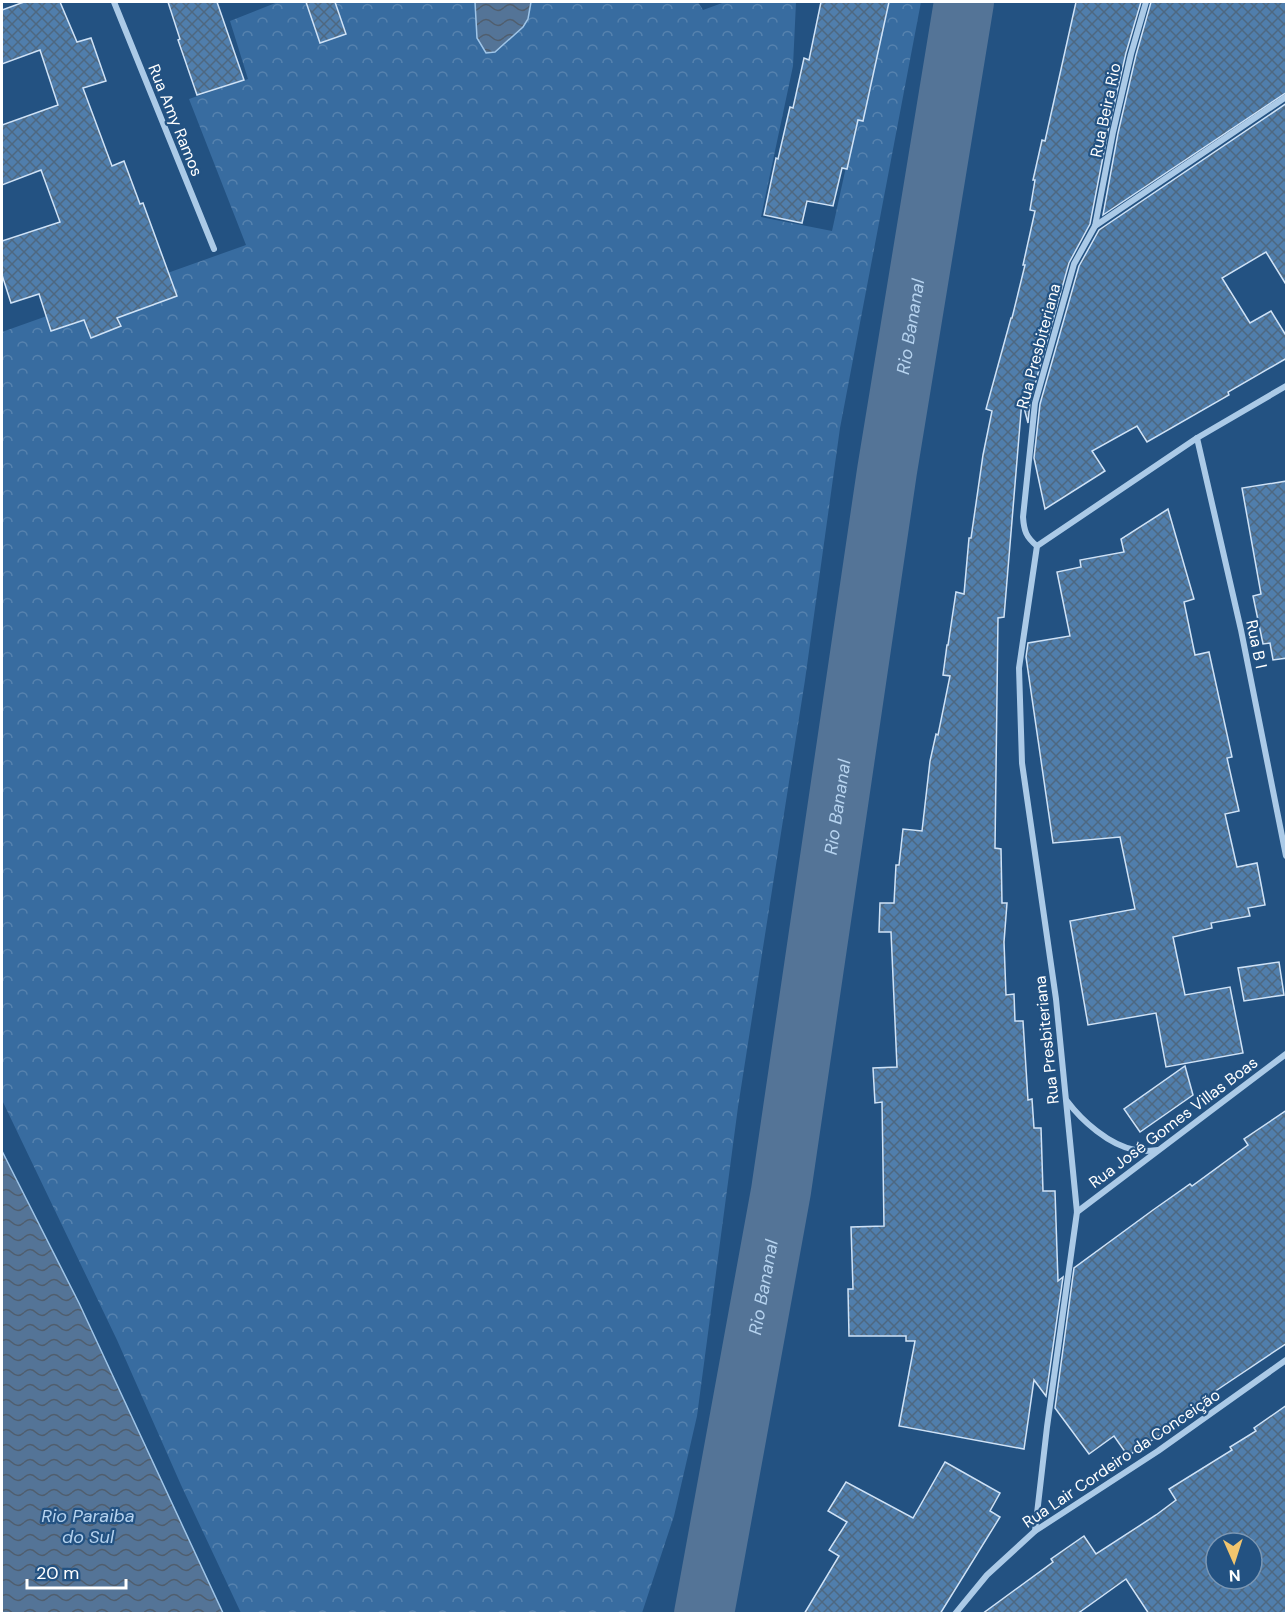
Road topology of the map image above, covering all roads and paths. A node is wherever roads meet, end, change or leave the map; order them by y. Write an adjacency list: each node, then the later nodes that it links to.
1 (114, 2): 5 (street, Rua Amy Ramos)
2 (1146, 2): 4 (street, Rua Beira Rio)
3 (1287, 98): 4 (street)
4 (1095, 226): 8 (street, Rua Presbiteriana)
5 (214, 249)
6 (1287, 386): 7 (street)
7 (1197, 438): 8 (street); 9 (street, Rua B I)
8 (1037, 546): 11 (street, Rua Presbiteriana)
9 (1287, 856)
10 (1287, 1054): 12 (street, Rua José Gomes Villas Boas)
11 (1066, 1100): 12 (street); 13 (street, Rua Presbiteriana)
12 (1158, 1150): 13 (street, Rua José Gomes Villas Boas)
13 (1077, 1212): 15 (street, Rua Presbiteriana)
14 (1287, 1360): 15 (street, Rua Lair Cordeiro da Conceição)
15 (1035, 1531): 16 (street, Rua Lair Cordeiro da Conceição)
16 (955, 1614)

